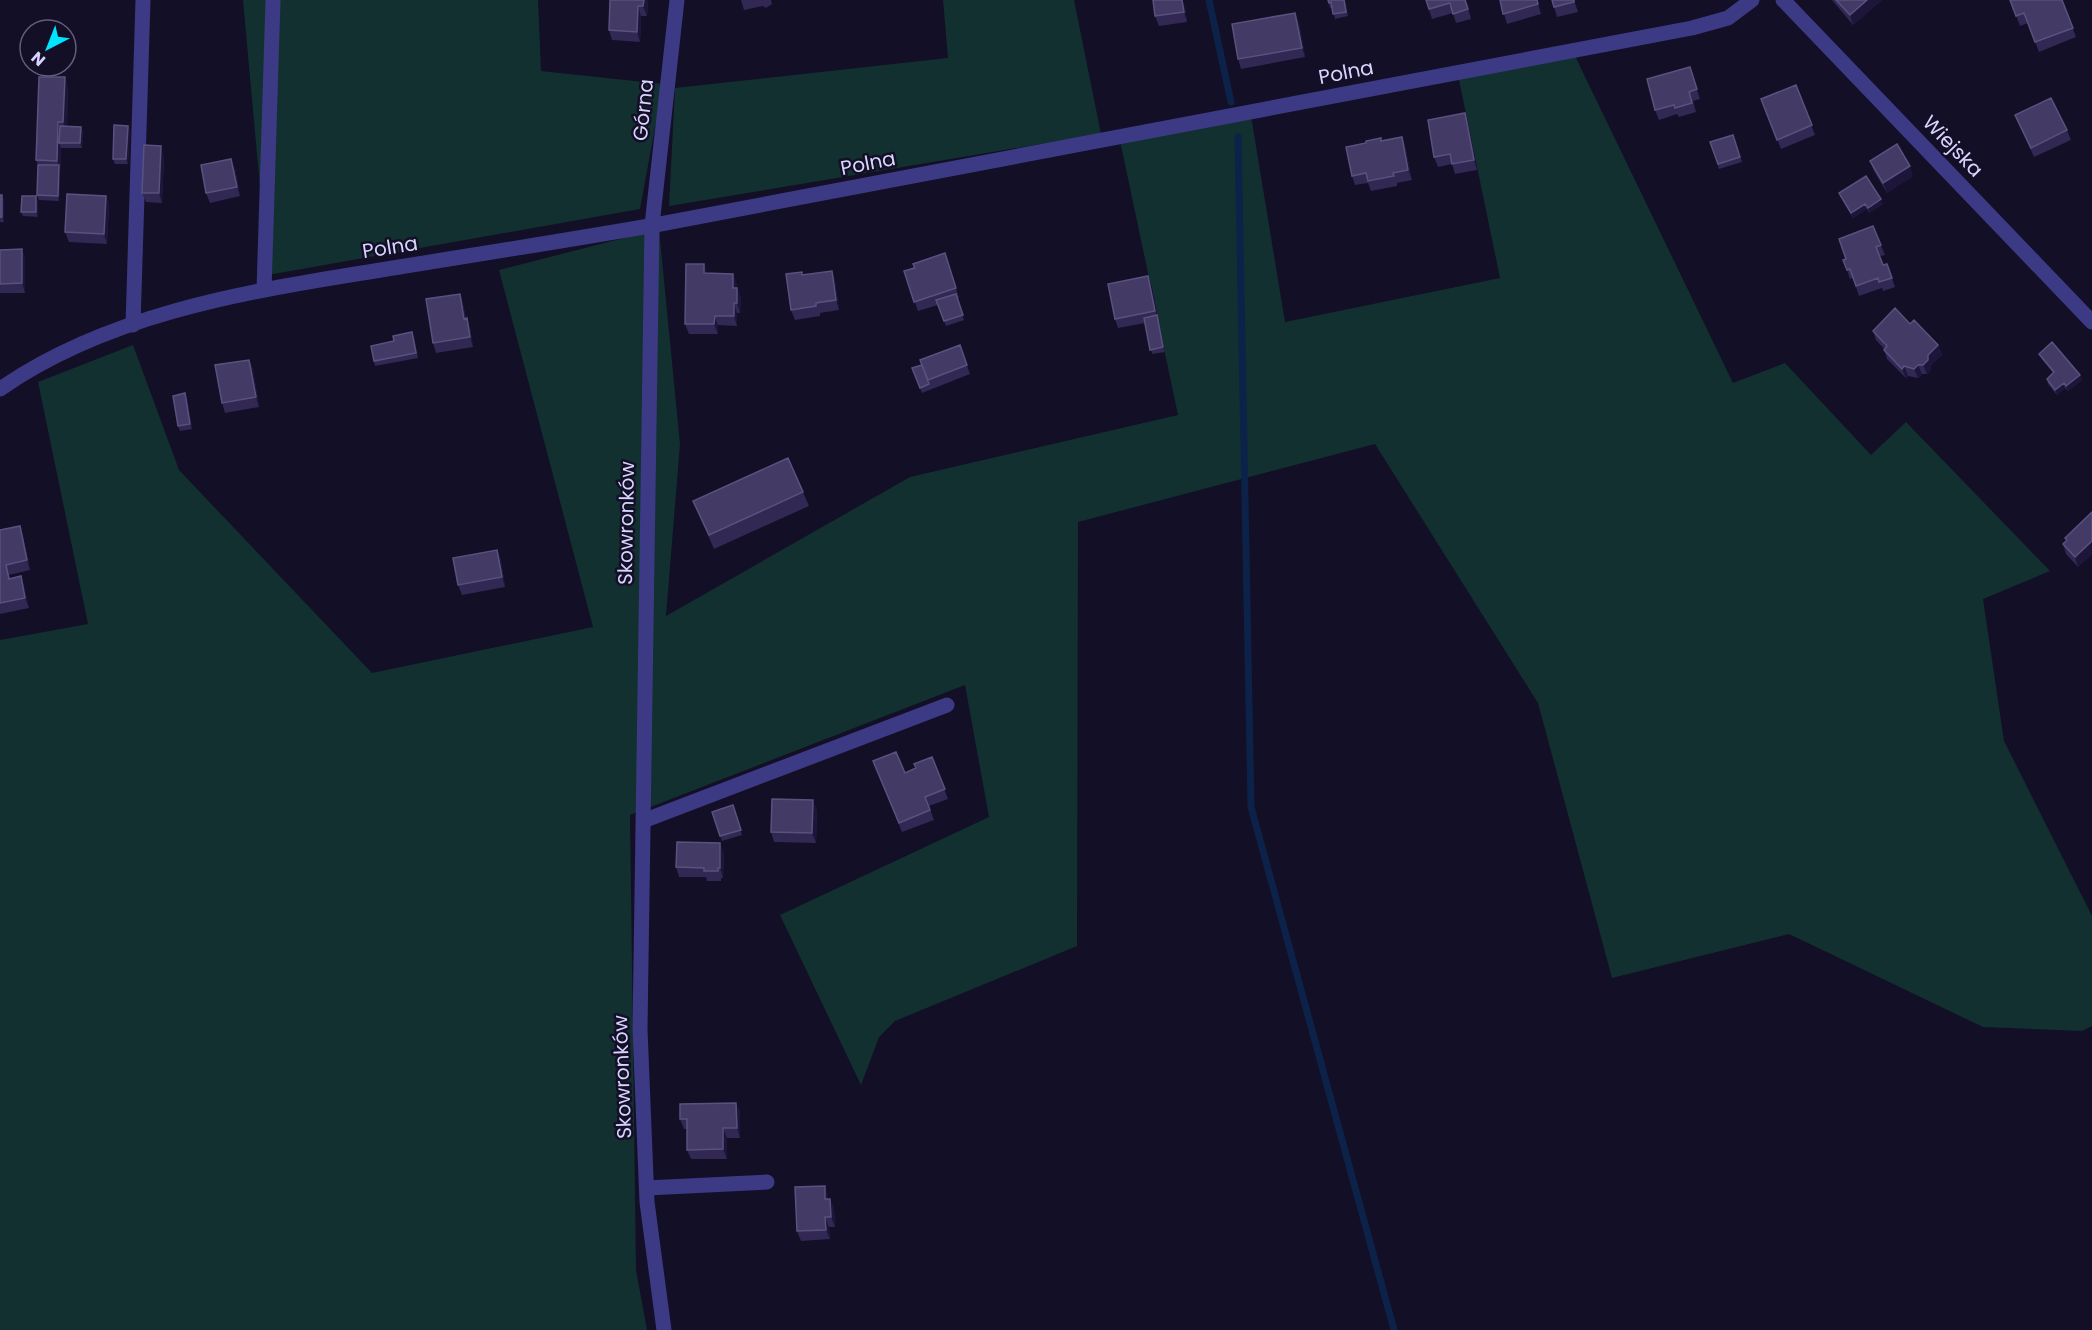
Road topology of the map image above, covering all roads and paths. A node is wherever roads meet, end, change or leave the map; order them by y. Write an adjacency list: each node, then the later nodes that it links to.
1 (143, 0): 9 (street)
2 (273, 0): 7 (street)
3 (677, 0): 6 (street, Górna)
4 (1752, 0): 6 (street, Polna)
5 (1784, 0): 8 (street, Wiejska)
6 (652, 225): 7 (street, Polna); 12 (street, Skowronków)
7 (264, 290): 9 (street, Polna)
8 (2092, 321)
9 (133, 325): 10 (street, Polna)
10 (0, 389)
11 (947, 705): 12 (street)
12 (643, 821): 14 (street, Skowronków)
13 (767, 1182): 14 (street)
14 (647, 1188): 15 (street, Skowronków)
15 (664, 1330)

